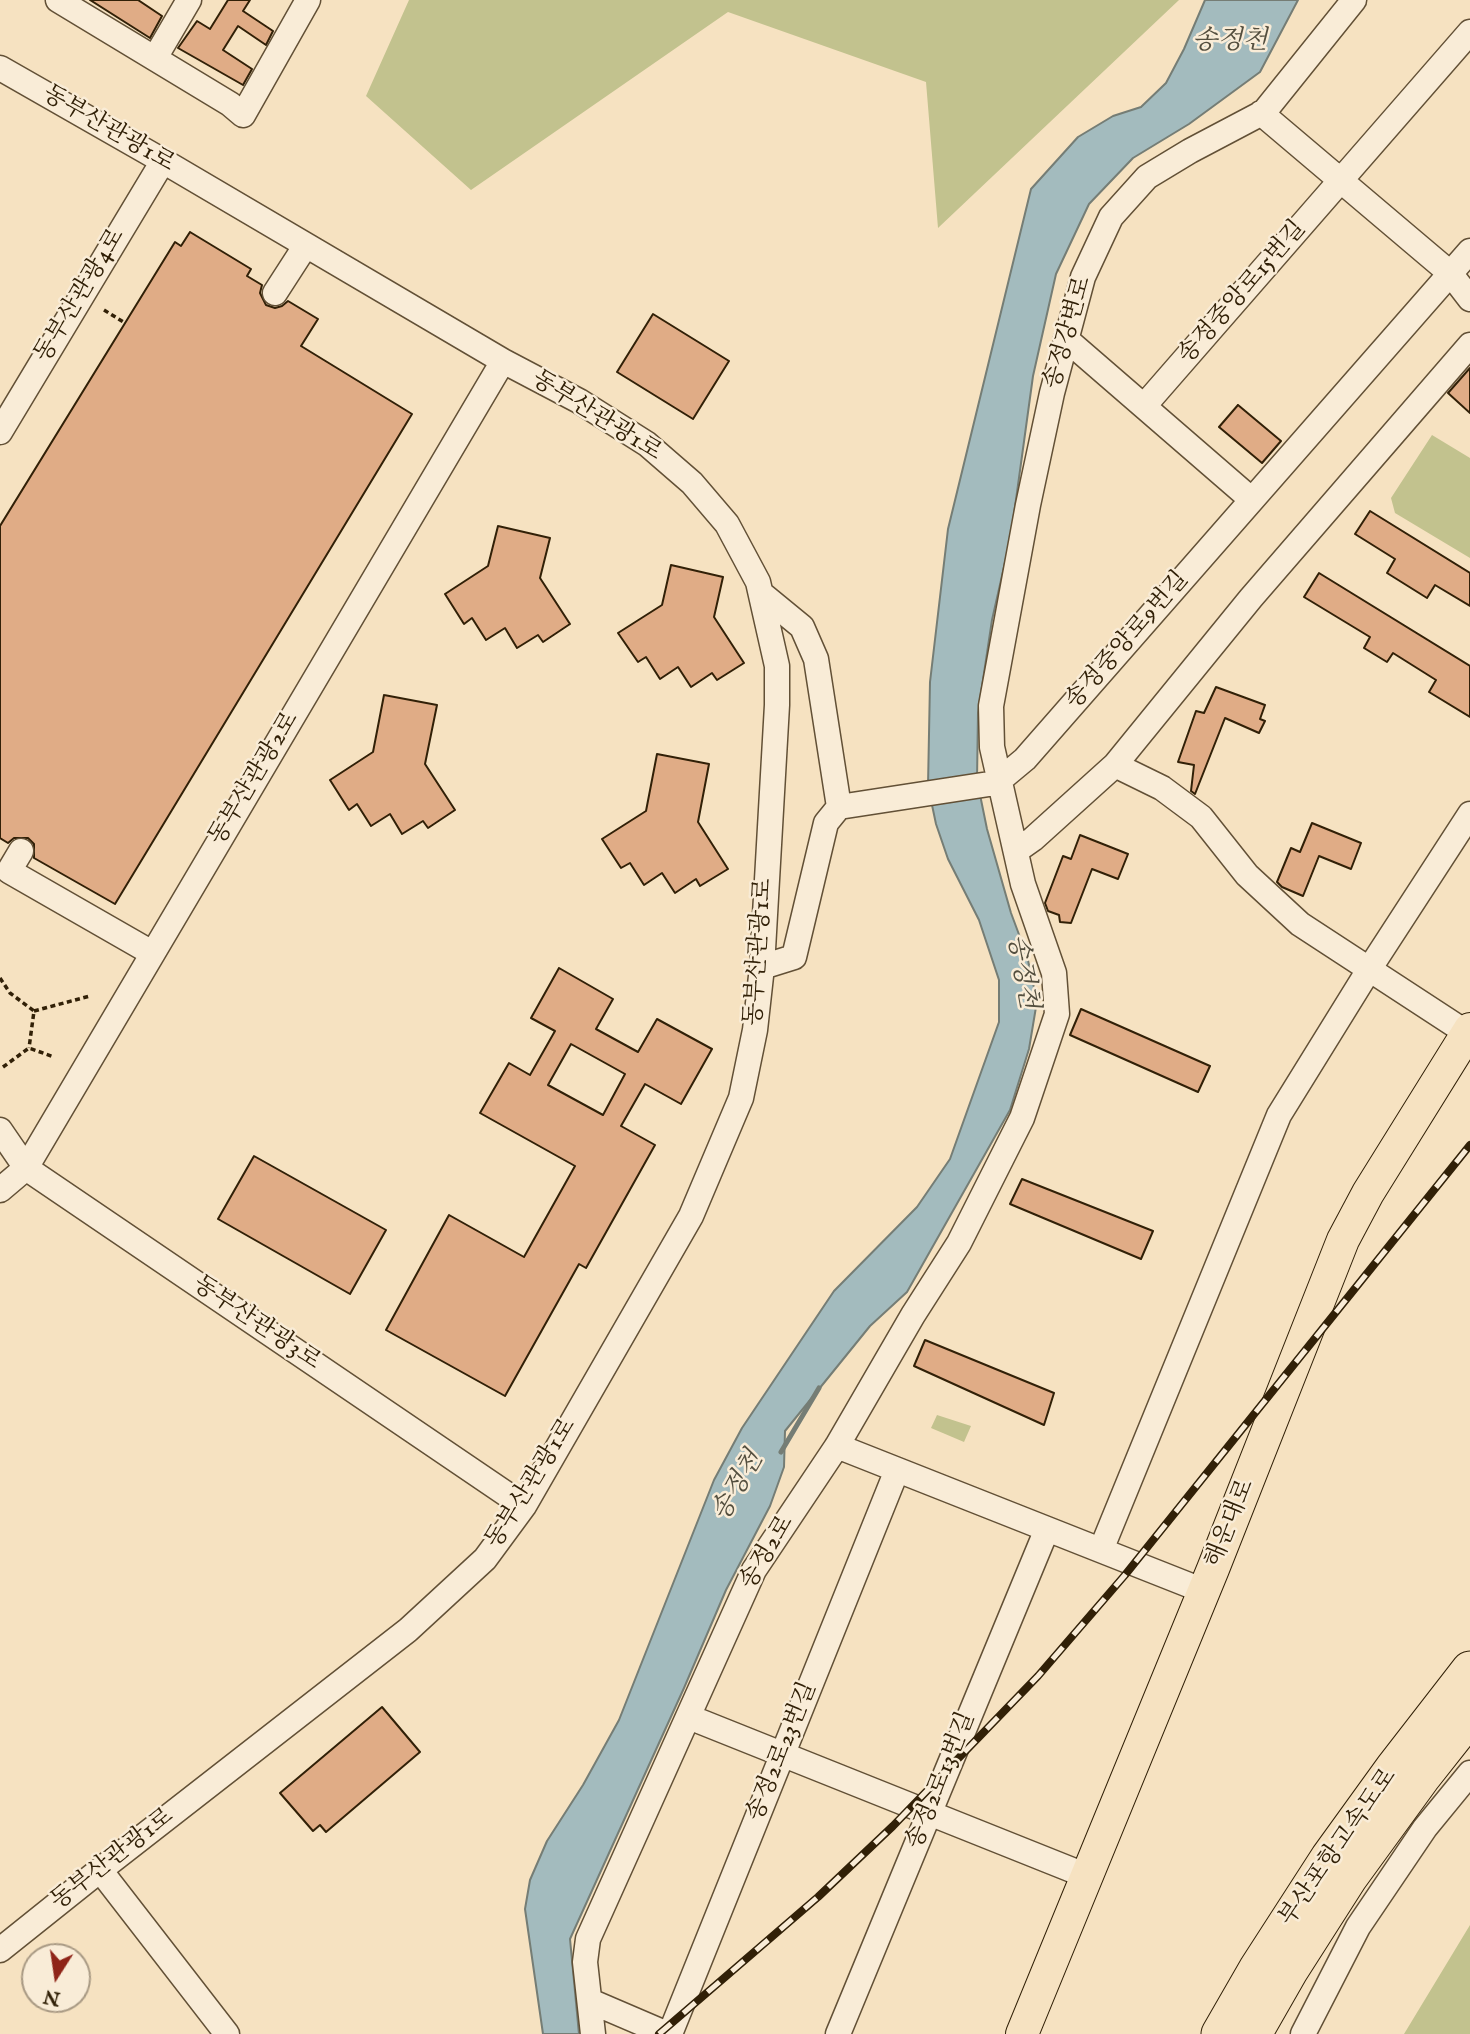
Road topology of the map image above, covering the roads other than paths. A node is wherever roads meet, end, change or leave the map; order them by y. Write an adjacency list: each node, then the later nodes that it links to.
1 (189, 0): 6 (street)
2 (308, 0): 6 (street)
3 (1354, 0): 8 (street, 송정강변로)
4 (69, 3): 6 (street)
5 (1470, 32): 10 (street, 송정중앙로15번길)
6 (155, 58)
7 (0, 68): 9 (street, 동부산관광1로)
8 (1261, 113): 10 (street); 16 (street, 송정강변로)
9 (163, 161): 11 (street, 동부산관광1로); 20 (street, 동부산관광4로)
10 (1341, 181): 13 (street); 19 (street, 송정중앙로15번길)
11 (306, 245): 14 (street); 18 (street, 동부산관광1로)
12 (1470, 251): 13 (street, 송정중앙로9번길)
13 (1450, 273): 15 (street); 21 (street, 송정중앙로9번길)
14 (275, 293)
15 (1470, 299)
16 (1066, 338): 19 (street); 24 (street, 송정강변로)
17 (1470, 345): 23 (street)
18 (503, 361): 22 (street, 동부산관광1로); 29 (street, 동부산관광2로)
19 (1144, 406): 21 (street)
20 (0, 432)
21 (1252, 500): 24 (street, 송정중앙로9번길)
22 (763, 595): 25 (street); 30 (street, 동부산관광1로)
23 (1115, 765): 28 (street); 31 (street)
24 (995, 781): 25 (street); 28 (street, 송정강변로)
25 (849, 806): 30 (street)
26 (1470, 814): 31 (street)
27 (21, 851): 29 (street)
28 (1016, 852): 36 (street, 송정2로)
29 (152, 953): 34 (street, 동부산관광2로)
30 (762, 967): 38 (street, 동부산관광1로)
31 (1370, 968): 32 (street); 40 (street)
32 (1469, 1032): 41 (main road, 해운대로)
33 (0, 1130): 34 (street, 동부산관광3로)
34 (26, 1168): 35 (street, 동부산관광2로); 38 (street, 동부산관광3로)
35 (0, 1190)
36 (837, 1446): 37 (street); 44 (street, 송정2로)
37 (897, 1470): 39 (street); 45 (street, 송정2로23번길)
38 (524, 1506): 48 (street, 동부산관광1로)
39 (1047, 1529): 40 (street); 47 (street, 송정2로13번길)
40 (1101, 1550): 41 (street)
41 (1204, 1591): 49 (main road, 해운대로)
42 (1470, 1670): 57 (highway, 부산포항고속도로)
43 (1470, 1716): 58 (highway, 부산포항고속도로)
44 (689, 1717): 45 (street); 51 (street, 송정2로)
45 (782, 1754): 47 (street); 54 (street, 송정2로23번길)
46 (1470, 1773): 59 (street)
47 (929, 1813): 49 (street); 55 (street, 송정2로13번길)
48 (100, 1870): 50 (street, 동부산관광1로); 52 (street)
49 (1087, 1876): 56 (main road, 해운대로)
50 (0, 1950)
51 (590, 2001): 53 (street, 송정2로); 54 (street)
52 (227, 2034)
53 (593, 2034)
54 (668, 2034)
55 (838, 2034)
56 (1022, 2034)
57 (1220, 2034)
58 (1253, 2034)
59 (1303, 2034)

